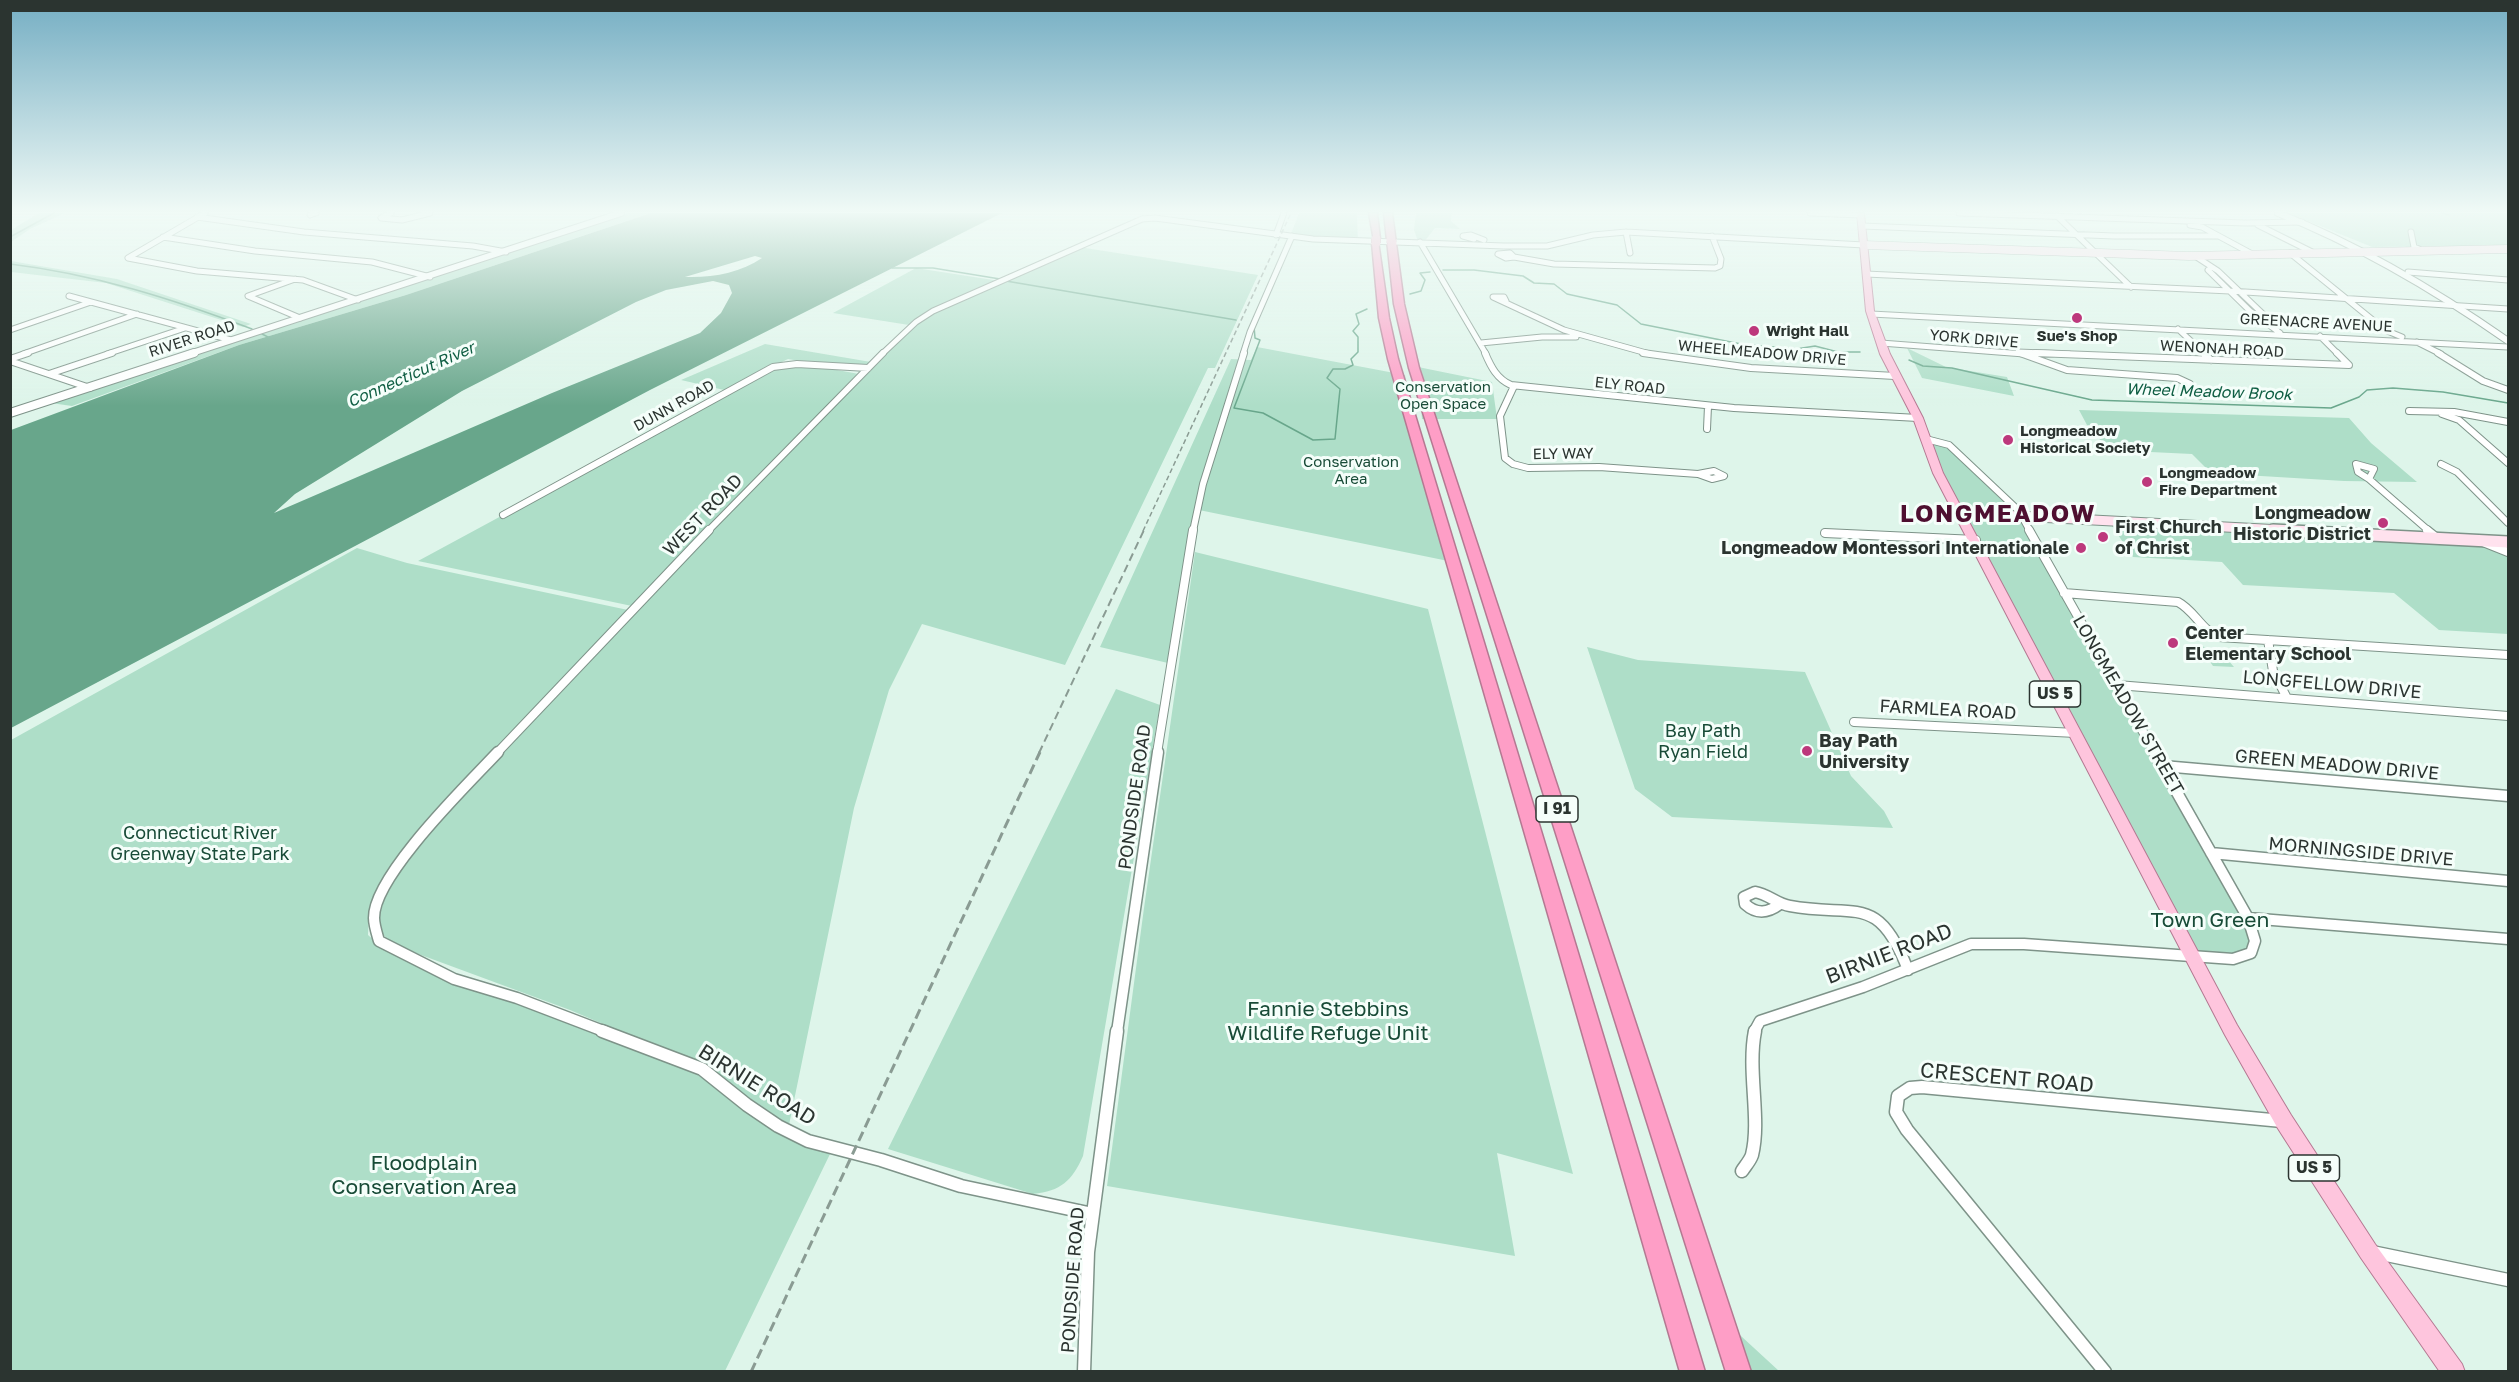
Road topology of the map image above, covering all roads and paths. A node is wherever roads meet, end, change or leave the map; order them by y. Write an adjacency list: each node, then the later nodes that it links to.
1 (278, 277): 16 (street)
2 (428, 277): 23 (street, RIVER ROAD)
3 (1008, 277): 53 (street, WEST ROAD)
4 (1273, 277): 104 (street, PONDSIDE ROAD)
5 (1383, 277): 108 (highway, I 91)
6 (1393, 277): 109 (highway, I 91)
7 (1439, 277): 45 (street)
8 (1866, 277): 29 (main road, US 5)
9 (1937, 277): 18 (street)
10 (2121, 277): 18 (street)
11 (2216, 277): 19 (street)
12 (2225, 277): 20 (street)
13 (2320, 277): 22 (street)
14 (2416, 277): 26 (street)
15 (2477, 277): 17 (street)
16 (297, 279): 23 (street); 30 (street)
17 (2508, 280)
18 (2131, 287): 19 (street)
19 (2230, 291): 20 (street); 31 (street)
20 (2240, 292): 22 (street); 31 (street)
21 (69, 296): 24 (street)
22 (2346, 298): 26 (street); 36 (street)
23 (358, 300): 30 (street, RIVER ROAD)
24 (91, 302): 28 (street); 35 (street)
25 (1506, 302): 32 (street, WHEELMEADOW DRIVE)
26 (2459, 306): 27 (street); 44 (street)
27 (2508, 309)
28 (137, 314): 33 (street); 50 (street)
29 (1871, 314): 34 (street, GREENACRE AVENUE); 46 (main road, US 5)
30 (300, 318): 43 (street, RIVER ROAD)
31 (2264, 320): 37 (street)
32 (1559, 327): 39 (street); 40 (street, WHEELMEADOW DRIVE)
33 (187, 328): 43 (street); 54 (street)
34 (2178, 329): 37 (street, GREENACRE AVENUE); 51 (street)
35 (10, 330)
36 (2385, 330): 41 (street); 42 (street)
37 (2280, 334): 38 (street, GREENACRE AVENUE)
38 (2320, 335): 41 (street, GREENACRE AVENUE); 51 (street, WENONAH ROAD)
39 (1549, 336): 40 (street); 45 (street)
40 (1589, 338): 55 (street, WHEELMEADOW DRIVE)
41 (2394, 339): 42 (street, GREENACRE AVENUE)
42 (2408, 339): 47 (street, GREENACRE AVENUE); 58 (street)
43 (231, 340): 57 (street, RIVER ROAD)
44 (2508, 341)
45 (1480, 343): 56 (street)
46 (1881, 343): 48 (street, YORK DRIVE); 55 (main road, US 5)
47 (2508, 347)
48 (2018, 352): 49 (street, WENONAH ROAD); 52 (street, YORK DRIVE)
49 (2050, 353): 51 (street, WENONAH ROAD); 52 (street)
50 (10, 360): 54 (street)
51 (2211, 360)
52 (2043, 361): 59 (street, YORK DRIVE)
53 (869, 368): 75 (street, DUNN ROAD); 99 (street, WEST ROAD)
54 (49, 374): 57 (street)
55 (1895, 376): 65 (main road, US 5)
56 (1514, 386): 60 (street, ELY ROAD); 72 (street, ELY WAY)
57 (90, 388): 63 (street, RIVER ROAD)
58 (2508, 390)
59 (2200, 396)
60 (1708, 406): 65 (street, ELY ROAD); 68 (street)
61 (2434, 410): 62 (street); 64 (street); 66 (street)
62 (2409, 411)
63 (10, 413)
64 (2477, 415): 66 (street); 67 (street)
65 (1918, 418): 69 (main road, US 5)
66 (2459, 420): 71 (street)
67 (2508, 422)
68 (1707, 429)
69 (1926, 439): 74 (main road, US 5); 76 (street, LONGMEADOW STREET)
70 (2441, 464): 77 (street)
71 (2508, 464)
72 (1698, 474)
73 (2369, 479): 79 (street)
74 (1961, 513): 76 (main road); 80 (main road, US 5)
75 (502, 515)
76 (2022, 516): 79 (main road); 84 (street, LONGMEADOW STREET)
77 (2508, 523)
78 (1825, 533): 80 (street)
79 (2438, 538): 81 (main road)
80 (1976, 540): 91 (main road, US 5)
81 (2480, 541): 82 (main road); 83 (street)
82 (2508, 542)
83 (2508, 552)
84 (2064, 593): 85 (street); 87 (street, LONGMEADOW STREET)
85 (2268, 640): 86 (street); 88 (street)
86 (2508, 655)
87 (2117, 685): 88 (street, LONGFELLOW DRIVE); 92 (street, LONGMEADOW STREET)
88 (2287, 698): 89 (street, LONGFELLOW DRIVE)
89 (2508, 716)
90 (1854, 722): 91 (street, FARMLEA ROAD)
91 (2076, 733): 100 (main road, US 5)
92 (2163, 766): 93 (street, GREEN MEADOW DRIVE); 94 (street, LONGMEADOW STREET)
93 (2508, 796)
94 (2211, 853): 95 (street, MORNINGSIDE DRIVE); 97 (street, LONGMEADOW STREET)
95 (2508, 881)
96 (1780, 904): 101 (street)
97 (2248, 918): 98 (street); 100 (street, LONGMEADOW STREET)
98 (2508, 939)
99 (379, 941): 104 (street, BIRNIE ROAD)
100 (2190, 956): 101 (street, BIRNIE ROAD); 102 (main road, US 5)
101 (1908, 970): 103 (street, BIRNIE ROAD)
102 (2284, 1121): 105 (main road, US 5); 110 (street, CRESCENT ROAD)
103 (1742, 1171)
104 (1093, 1214): 107 (street, PONDSIDE ROAD)
105 (2368, 1251): 106 (street); 111 (main road, US 5)
106 (2508, 1280)
107 (1084, 1371)
108 (1693, 1371)
109 (1739, 1371)
110 (2105, 1371)
111 (2454, 1371)

